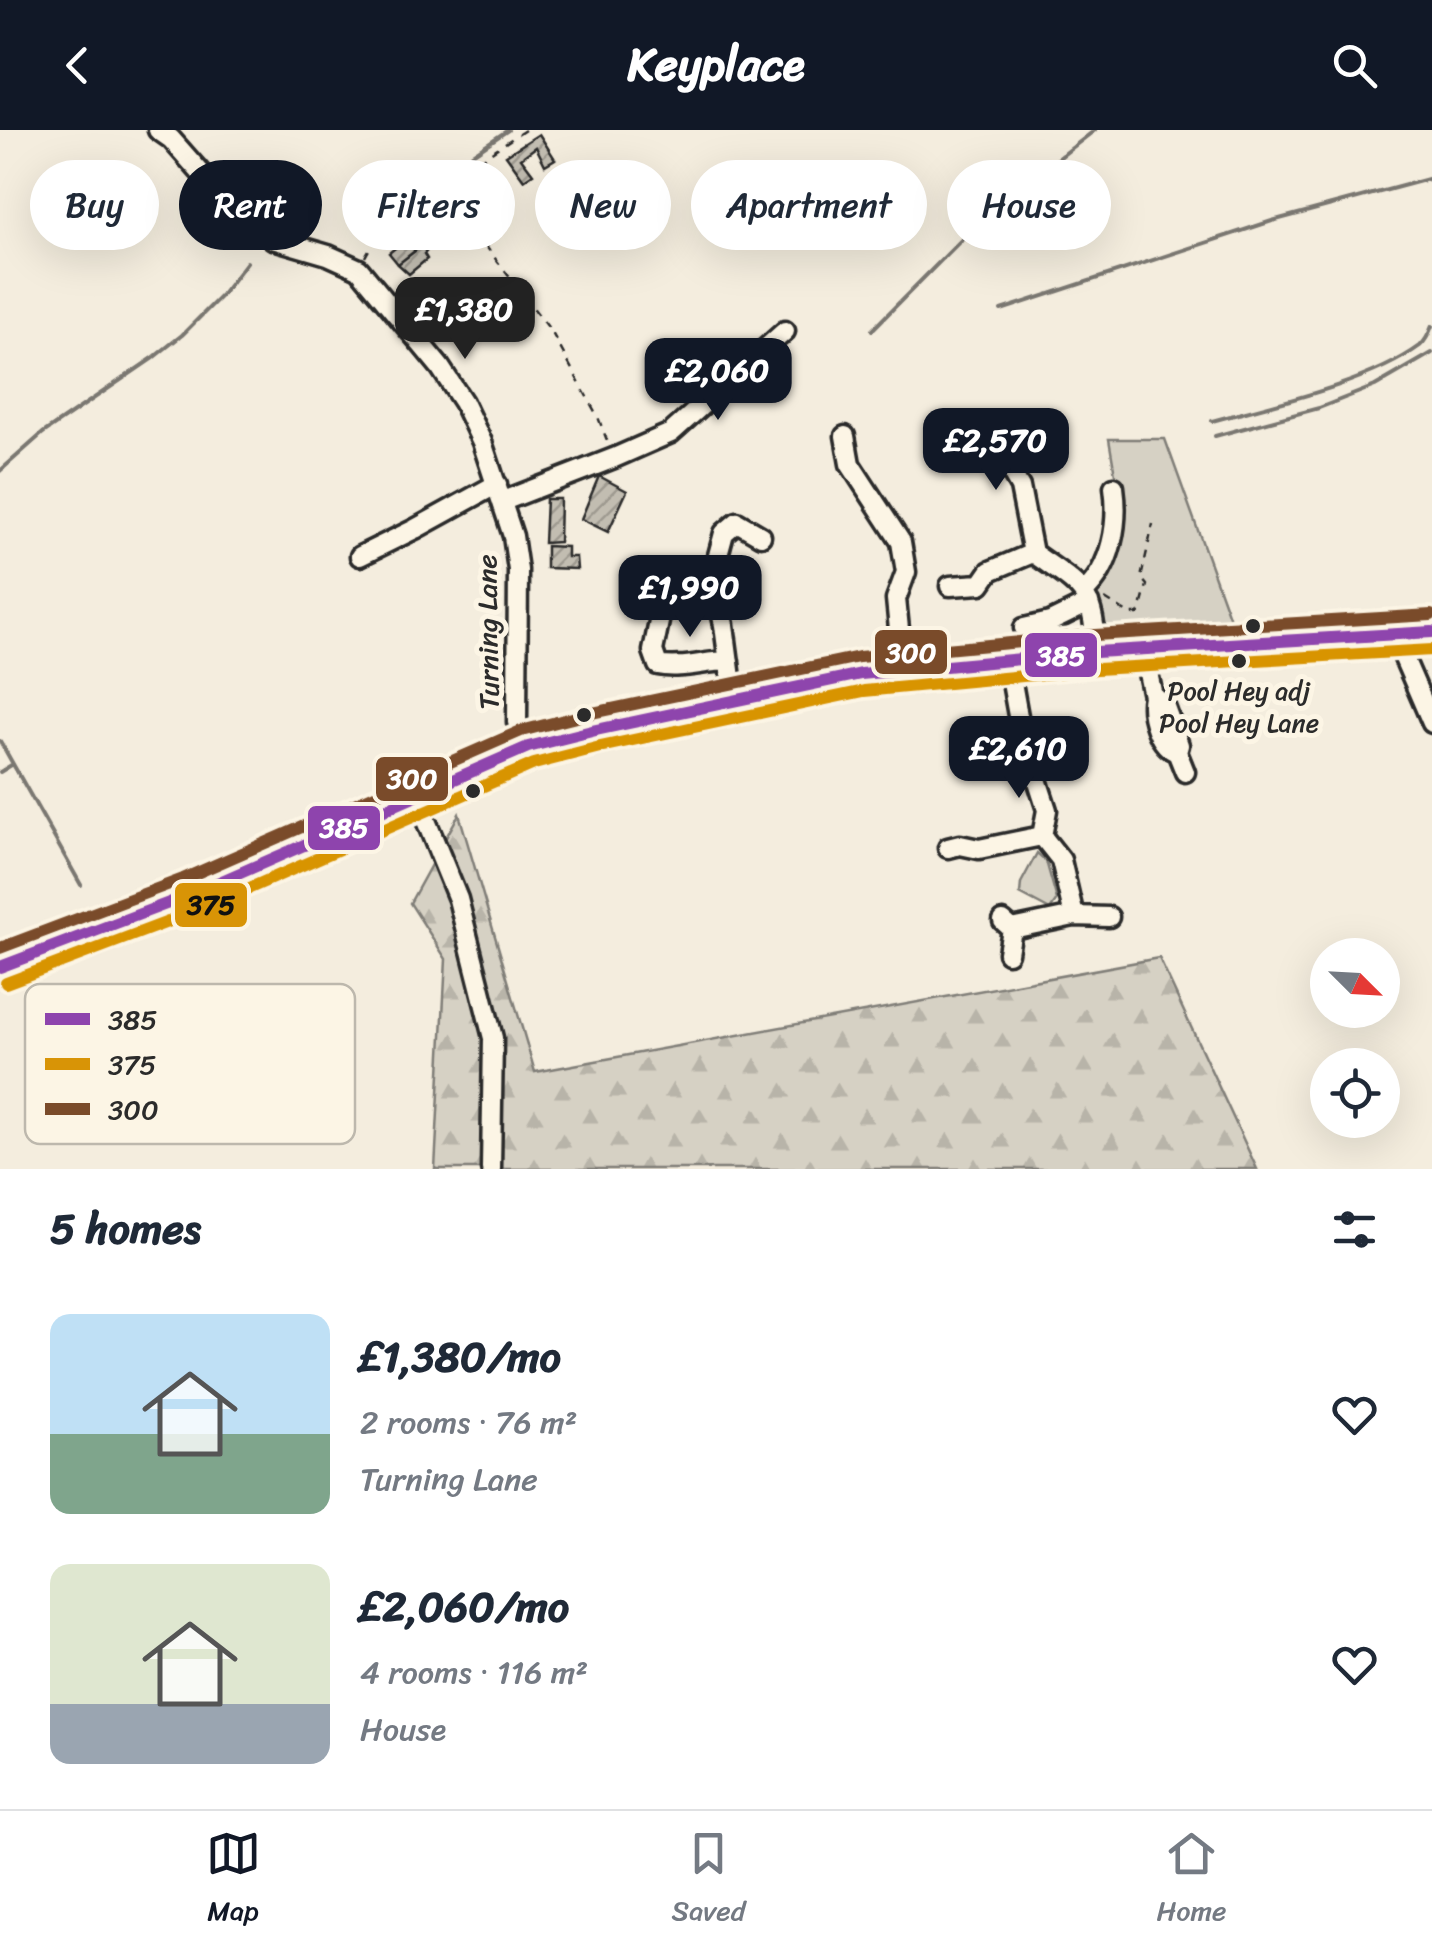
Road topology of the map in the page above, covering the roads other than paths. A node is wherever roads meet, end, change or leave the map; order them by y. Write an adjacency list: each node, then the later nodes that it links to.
1 (158, 130): 6 (street, Turning Lane)
2 (784, 331): 6 (street)
3 (845, 436): 20 (street)
4 (943, 448): 8 (street)
5 (1114, 487): 11 (street)
6 (500, 492): 9 (street); 23 (street, Turning Lane)
7 (761, 536): 19 (street)
8 (1032, 553): 10 (street); 11 (street)
9 (360, 556)
10 (950, 586)
11 (1087, 597): 13 (street); 17 (street)
12 (662, 608): 19 (street)
13 (1024, 628)
14 (1432, 632): 15 (highway)
15 (1390, 635): 16 (highway); 22 (street)
16 (1143, 650): 17 (highway); 24 (street)
17 (1096, 652): 18 (highway)
18 (1008, 660): 20 (highway); 26 (street)
19 (729, 661): 21 (street)
20 (902, 670): 21 (highway)
21 (734, 701): 23 (highway)
22 (1432, 723)
23 (528, 747): 25 (highway)
24 (1185, 772)
25 (416, 796): 31 (highway); 32 (street)
26 (1042, 836): 27 (street); 28 (street)
27 (948, 848)
28 (1074, 916): 29 (street); 30 (street)
29 (1109, 917)
30 (1008, 954)
31 (0, 967)
32 (491, 1169)

